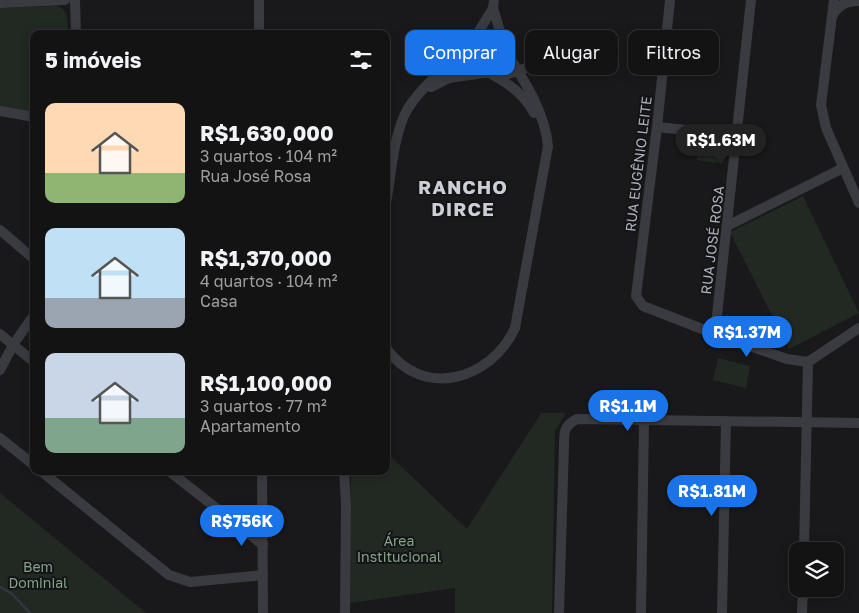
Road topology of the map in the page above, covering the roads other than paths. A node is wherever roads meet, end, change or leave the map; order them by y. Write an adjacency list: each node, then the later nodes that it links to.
1 (65, 0): 8 (street)
2 (75, 0): 11 (street)
3 (259, 0): 12 (street)
4 (670, 0): 24 (street, RUA EUGÊNIO LEITE)
5 (751, 0): 27 (street, RUA JOSÉ ROSA)
6 (834, 0): 10 (street)
7 (859, 1): 10 (street)
8 (1, 4)
9 (494, 4): 13 (street); 14 (street)
10 (832, 16): 28 (street)
11 (76, 30)
12 (259, 30)
13 (479, 30)
14 (500, 30)
15 (515, 66): 18 (street)
16 (525, 68): 18 (street)
17 (515, 71): 18 (street)
18 (518, 71): 29 (street)
19 (438, 75): 22 (street)
20 (490, 75): 22 (street); 29 (street)
21 (0, 111): 23 (street)
22 (404, 114): 26 (street)
23 (30, 116)
24 (657, 128): 27 (street); 38 (street, RUA EUGÊNIO LEITE)
25 (390, 135): 26 (street)
26 (398, 136): 30 (street)
27 (737, 136): 32 (street, RUA JOSÉ ROSA)
28 (843, 168): 31 (street); 32 (street)
29 (542, 176): 40 (street)
30 (390, 181)
31 (859, 203)
32 (728, 226): 38 (street, RUA JOSÉ ROSA)
33 (0, 230): 34 (street)
34 (30, 256)
35 (30, 321): 39 (street)
36 (859, 328): 42 (street)
37 (0, 334): 39 (street)
38 (714, 334): 42 (street)
39 (14, 345): 41 (street); 43 (street)
40 (390, 354)
41 (30, 359)
42 (808, 362): 46 (street)
43 (0, 370)
44 (644, 420): 45 (street); 62 (street); 63 (street)
45 (726, 421): 46 (street); 64 (street)
46 (807, 421): 47 (street); 56 (street)
47 (859, 423)
48 (2, 442): 49 (street)
49 (30, 462)
50 (46, 475): 58 (street)
51 (174, 475): 55 (street)
52 (262, 475): 54 (street)
53 (344, 475): 61 (street)
54 (262, 516): 55 (street); 57 (street)
55 (237, 527): 57 (street)
56 (804, 542)
57 (263, 546): 58 (street)
58 (263, 575): 60 (street)
59 (803, 597): 65 (street)
60 (263, 613)
61 (345, 613)
62 (559, 613)
63 (641, 613)
64 (722, 613)
65 (802, 613)

